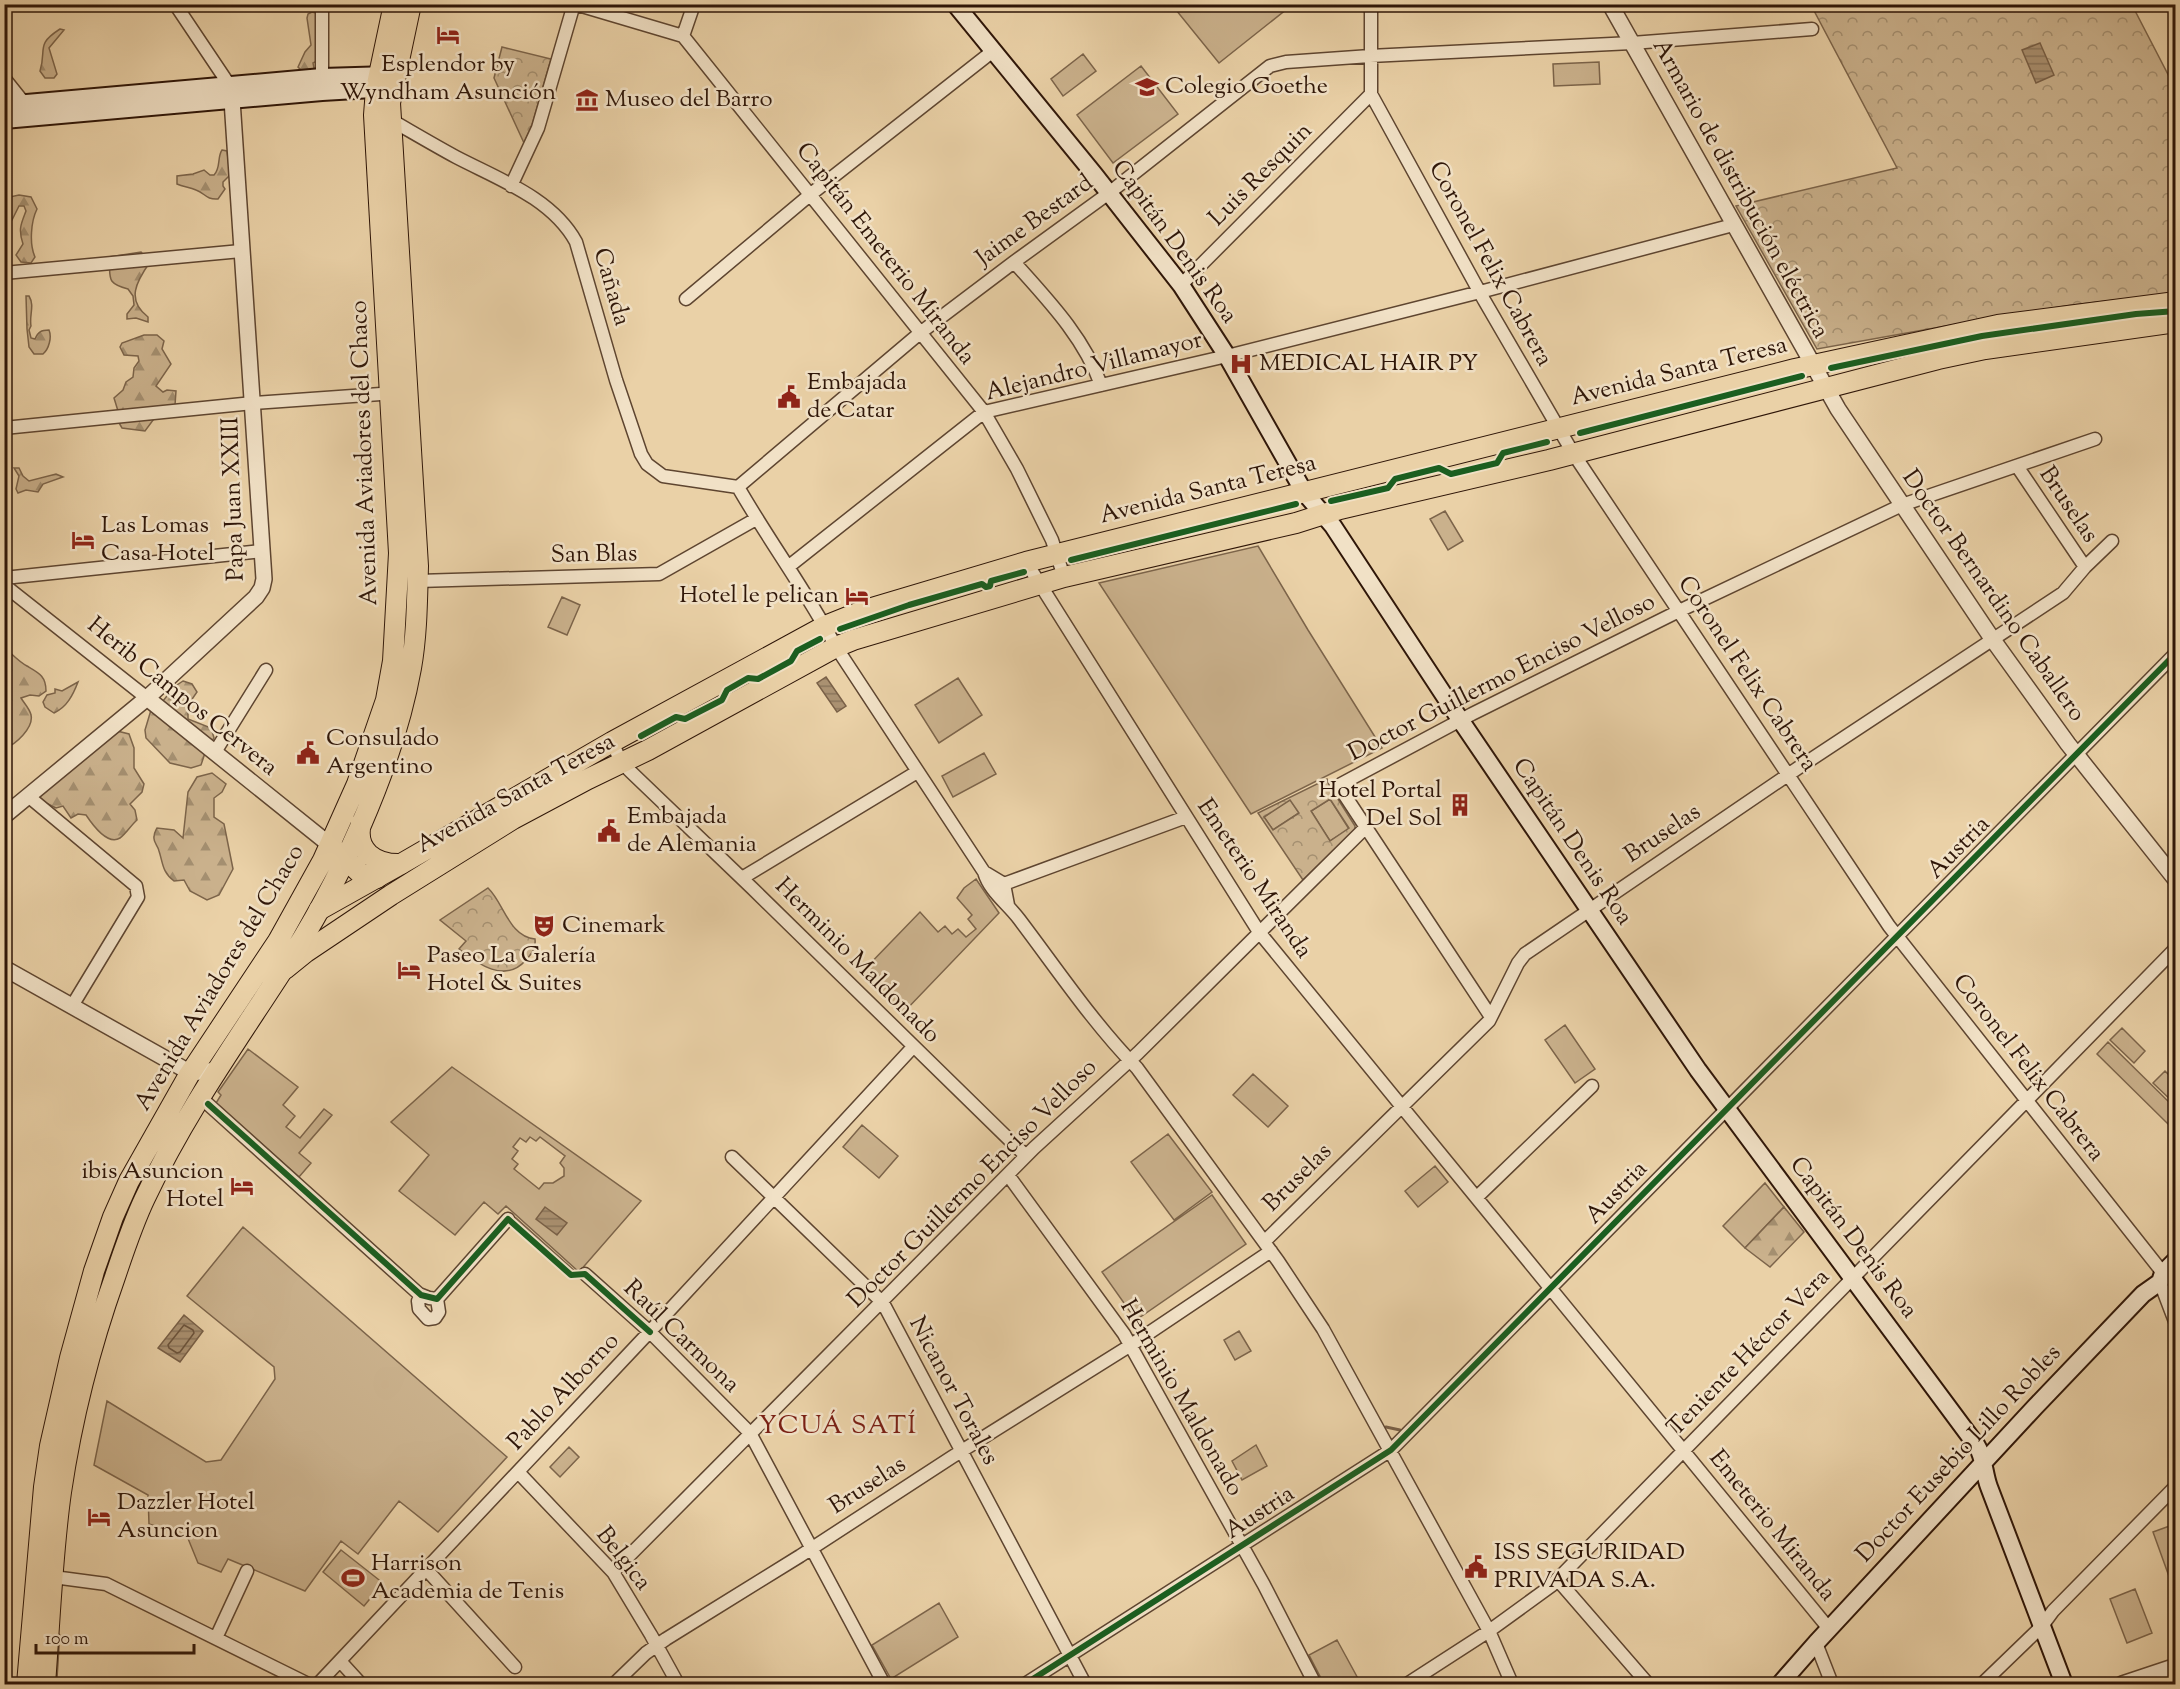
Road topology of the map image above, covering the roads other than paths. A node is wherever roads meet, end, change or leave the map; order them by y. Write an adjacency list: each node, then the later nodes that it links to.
1 (175, 4): 18 (street)
2 (322, 4): 17 (street)
3 (394, 4): 16 (main road, Avenida Aviadores del Chaco)
4 (411, 4): 16 (main road, Avenida Aviadores del Chaco)
5 (574, 4): 11 (street); 24 (street)
6 (694, 4): 11 (street)
7 (955, 4): 13 (main road, Capitán Denis Roa)
8 (1371, 4): 14 (street)
9 (1610, 4): 12 (street, Armario de distribución eléctrica)
10 (1812, 29): 12 (street, Jaime Bestard)
11 (683, 36): 26 (street, Capitán Emeterio Miranda)
12 (1632, 43): 14 (street, Jaime Bestard); 27 (street, Armario de distribución eléctrica)
13 (993, 51): 25 (main road, Capitán Denis Roa); 26 (street)
14 (1370, 56): 19 (street, Coronel Felix Cabrera); 25 (street, Jaime Bestard)
15 (4, 78): 21 (street)
16 (386, 81): 17 (main road); 23 (main road, Avenida Aviadores del Chaco); 41 (main road, Avenida Aviadores del Chaco)
17 (322, 84): 18 (main road)
18 (231, 93): 21 (main road); 28 (street, Papa Juan XXIII)
19 (1371, 94): 31 (street, Luis Resquin); 32 (street, Coronel Felix Cabrera)
20 (4, 105): 21 (main road)
21 (28, 110): 22 (main road)
22 (4, 120)
23 (391, 120): 24 (street, Cañada); 41 (main road, Avenida Aviadores del Chaco)
24 (511, 186): 49 (street, Cañada)
25 (1109, 193): 29 (street, Jaime Bestard); 31 (main road, Capitán Denis Roa)
26 (811, 194): 33 (street); 36 (street, Capitán Emeterio Miranda)
27 (1733, 225): 32 (street, Alejandro Villamayor); 38 (street, Armario de distribución eléctrica)
28 (242, 251): 30 (street); 42 (street, Papa Juan XXIII)
29 (1014, 262): 36 (street, Jaime Bestard); 39 (street)
30 (4, 273)
31 (1181, 285): 37 (main road, Capitán Denis Roa)
32 (1480, 292): 37 (street, Alejandro Villamayor); 45 (street, Coronel Felix Cabrera)
33 (686, 299)
34 (2175, 302): 38 (main road, Avenida Santa Teresa)
35 (2175, 322): 40 (main road, Avenida Santa Teresa)
36 (920, 333): 43 (street, Capitán Emeterio Miranda); 49 (street, Jaime Bestard)
37 (1227, 356): 39 (street, Alejandro Villamayor); 50 (main road, Capitán Denis Roa)
38 (1811, 365): 40 (street, Armario de distribución eléctrica); 45 (main road, Avenida Santa Teresa)
39 (1101, 385): 43 (street, Alejandro Villamayor)
40 (1825, 388): 47 (main road, Avenida Santa Teresa); 51 (street, Doctor Bernardino Caballero)
41 (399, 392): 42 (street); 62 (main road, Avenida Aviadores del Chaco); 84 (main road, Avenida Aviadores del Chaco)
42 (253, 403): 44 (street); 55 (street, Papa Juan XXIII)
43 (984, 412): 56 (street, Capitán Emeterio Miranda); 58 (street, Alejandro Villamayor)
44 (4, 428)
45 (1558, 429): 47 (street, Coronel Felix Cabrera); 50 (main road, Avenida Santa Teresa)
46 (2095, 439): 48 (street, Doctor Guillermo Enciso Velloso)
47 (1573, 453): 52 (main road, Avenida Santa Teresa); 65 (street, Coronel Felix Cabrera)
48 (2017, 466): 51 (street, Doctor Guillermo Enciso Velloso); 59 (street, Bruselas)
49 (738, 487): 53 (street)
50 (1304, 492): 52 (main road, Capitán Denis Roa); 56 (main road, Avenida Santa Teresa)
51 (1902, 505): 65 (street, Doctor Guillermo Enciso Velloso); 67 (street, Doctor Bernardino Caballero)
52 (1324, 514): 60 (main road, Avenida Santa Teresa); 72 (main road, Capitán Denis Roa)
53 (756, 519): 58 (street); 62 (street, San Blas)
54 (2112, 541): 59 (street, Bruselas)
55 (262, 551): 61 (street); 71 (street, Papa Juan XXIII)
56 (1056, 555): 57 (main road, Avenida Santa Teresa); 60 (street, Capitán Emeterio Miranda)
57 (1026, 562): 64 (street, Emeterio Miranda); 66 (main road, Avenida Santa Teresa)
58 (788, 567): 66 (street)
59 (2085, 567): 67 (street, Bruselas)
60 (1064, 577): 64 (main road, Avenida Santa Teresa)
61 (4, 578)
62 (418, 580): 82 (main road, Avenida Aviadores del Chaco)
63 (4, 585): 71 (street, Herib Campos Cervera)
64 (1039, 585): 68 (main road, Avenida Santa Teresa); 81 (street, Emeterio Miranda)
65 (1679, 611): 72 (street, Doctor Guillermo Enciso Velloso); 78 (street, Coronel Felix Cabrera)
66 (825, 626): 68 (street); 73 (main road, Avenida Santa Teresa)
67 (1993, 640): 75 (street, Doctor Bernardino Caballero); 78 (street, Bruselas)
68 (836, 647): 76 (main road, Avenida Santa Teresa); 77 (street)
69 (2175, 653): 75 (street, Austria)
70 (266, 670): 74 (street)
71 (147, 698): 74 (street, Herib Campos Cervera); 79 (street, Papa Juan XXIII)
72 (1461, 721): 83 (street, Doctor Guillermo Enciso Velloso); 93 (main road, Capitán Denis Roa)
73 (612, 742): 76 (street, Herminio Maldonado); 85 (main road, Avenida Santa Teresa)
74 (215, 752): 84 (street, Herib Campos Cervera)
75 (2076, 755): 89 (street, Doctor Bernardino Caballero); 95 (street, Austria)
76 (621, 762): 88 (street, Herminio Maldonado); 99 (main road, Avenida Santa Teresa)
77 (917, 772): 86 (street); 88 (street)
78 (1788, 775): 93 (street, Bruselas); 95 (street, Coronel Felix Cabrera)
79 (28, 796): 80 (street, Papa Juan XXIII); 100 (street)
80 (4, 816)
81 (1186, 817): 90 (street); 94 (street, Emeterio Miranda)
82 (363, 818): 84 (main road, Avenida Aviadores del Chaco); 85 (main road)
83 (1366, 827): 94 (street, Doctor Guillermo Enciso Velloso); 101 (street, Doctor Guillermo Enciso Velloso)
84 (337, 852): 87 (main road); 92 (main road, Avenida Aviadores del Chaco); 96 (main road, Avenida Aviadores del Chaco)
85 (401, 864): 87 (main road, Avenida Santa Teresa)
86 (984, 872): 90 (street); 91 (street)
87 (377, 878): 92 (main road, Avenida Santa Teresa)
88 (742, 878): 102 (street, Herminio Maldonado)
89 (2175, 880)
90 (1004, 884): 91 (street)
91 (1008, 905): 103 (street)
92 (319, 910): 96 (main road, Avenida Santa Teresa); 99 (main road, Avenida Aviadores del Chaco)
93 (1589, 910): 101 (street, Bruselas); 110 (main road, Capitán Denis Roa)
94 (1259, 932): 103 (street, Doctor Guillermo Enciso Velloso); 109 (street, Emeterio Miranda)
95 (1897, 936): 108 (street, Coronel Felix Cabrera); 110 (street, Austria)
96 (278, 941): 104 (main road, Avenida Aviadores del Chaco)
97 (2175, 948): 108 (street, Teniente Héctor Vera)
98 (4, 968): 100 (street)
99 (282, 971): 105 (main road, Avenida Aviadores del Chaco)
100 (72, 1006): 104 (street)
101 (1491, 1017): 109 (street, Bruselas)
102 (913, 1047): 111 (street, Herminio Maldonado); 114 (street, Pablo Alborno)
103 (1129, 1060): 111 (street, Doctor Guillermo Enciso Velloso); 118 (street)
104 (184, 1070): 105 (street); 116 (main road, Avenida Aviadores del Chaco)
105 (217, 1070): 107 (main road, Avenida Aviadores del Chaco)
106 (1592, 1086): 115 (street)
107 (200, 1097): 124 (main road, Avenida Aviadores del Chaco); 125 (street)
108 (2027, 1101): 121 (street, Teniente Héctor Vera); 122 (street, Coronel Felix Cabrera)
109 (1402, 1105): 115 (street, Emeterio Miranda); 118 (street, Bruselas)
110 (1726, 1108): 121 (main road, Capitán Denis Roa); 123 (street, Austria)
111 (1026, 1156): 113 (street, Doctor Guillermo Enciso Velloso)
112 (732, 1157): 114 (street, Nicanor Torales)
113 (1008, 1175): 127 (street, Doctor Guillermo Enciso Velloso); 130 (street, Herminio Maldonado)
114 (773, 1197): 127 (street, Nicanor Torales); 129 (street, Pablo Alborno)
115 (1477, 1197): 123 (street, Emeterio Miranda)
116 (122, 1199): 124 (main road); 143 (main road, Avenida Aviadores del Chaco)
117 (507, 1219): 126 (street)
118 (1268, 1247): 130 (street, Bruselas); 132 (street)
119 (2175, 1260): 122 (main road, Doctor Eusebio Lillo Robles)
120 (585, 1274): 129 (street, Raúl Carmona)
121 (1853, 1277): 134 (street, Teniente Héctor Vera); 135 (main road, Capitán Denis Roa)
122 (2162, 1277): 128 (street, Coronel Felix Cabrera); 135 (main road, Doctor Eusebio Lillo Robles)
123 (1550, 1288): 132 (street, Austria); 134 (street, Emeterio Miranda)
124 (109, 1294): 143 (main road, Avenida Aviadores del Chaco)
125 (421, 1295): 126 (street); 126 (street)
126 (436, 1299)
127 (883, 1303): 131 (street, Doctor Guillermo Enciso Velloso); 133 (street, Nicanor Torales)
128 (2175, 1324)
129 (650, 1332): 131 (street, Raúl Carmona); 136 (street, Pablo Alborno)
130 (1131, 1345): 133 (street, Bruselas); 138 (street, Herminio Maldonado)
131 (750, 1433): 139 (street, Raúl Carmona); 142 (street, Doctor Guillermo Enciso Velloso)
132 (1390, 1450): 138 (street, Austria); 147 (street)
133 (961, 1451): 139 (street, Bruselas); 151 (street, Nicanor Torales)
134 (1683, 1451): 144 (street, Teniente Héctor Vera); 146 (street, Emeterio Miranda)
135 (1982, 1463): 145 (main road, Capitán Denis Roa); 146 (main road, Doctor Eusebio Lillo Robles)
136 (518, 1472): 140 (street, Pablo Alborno); 142 (street, Belgica)
137 (2175, 1486): 145 (street)
138 (1241, 1546): 151 (street, Austria); 165 (street, Herminio Maldonado)
139 (811, 1548): 150 (street, Bruselas); 162 (street, Raúl Carmona)
140 (426, 1569): 152 (street, Pablo Alborno); 154 (street)
141 (247, 1571): 148 (street)
142 (613, 1572): 150 (street, Belgica)
143 (52, 1577): 148 (street); 155 (main road, Avenida Aviadores del Chaco); 156 (main road, Avenida Aviadores del Chaco)
144 (1557, 1579): 147 (street, Teniente Héctor Vera); 168 (street)
145 (2042, 1626): 171 (street); 172 (main road, Capitán Denis Roa)
146 (1830, 1630): 149 (main road, Doctor Eusebio Lillo Robles)
147 (1489, 1631): 166 (street, Teniente Héctor Vera); 167 (street)
148 (216, 1638): 157 (street)
149 (1816, 1643): 169 (main road, Doctor Eusebio Lillo Robles); 170 (street, Emeterio Miranda)
150 (657, 1646): 160 (street, Bruselas); 161 (street, Belgica)
151 (1070, 1656): 163 (street, Austria); 164 (street, Nicanor Torales)
152 (340, 1661): 158 (street, Pablo Alborno); 159 (street)
153 (2175, 1666): 173 (street)
154 (515, 1667)
155 (27, 1684)
156 (45, 1684)
157 (308, 1684)
158 (318, 1684)
159 (361, 1684)
160 (614, 1684)
161 (678, 1684)
162 (884, 1684)
163 (1025, 1684)
164 (1086, 1684)
165 (1315, 1684)
166 (1407, 1684)
167 (1512, 1684)
168 (1648, 1684)
169 (1780, 1684)
170 (1832, 1684)
171 (1982, 1684)
172 (2064, 1684)
173 (2122, 1684)

